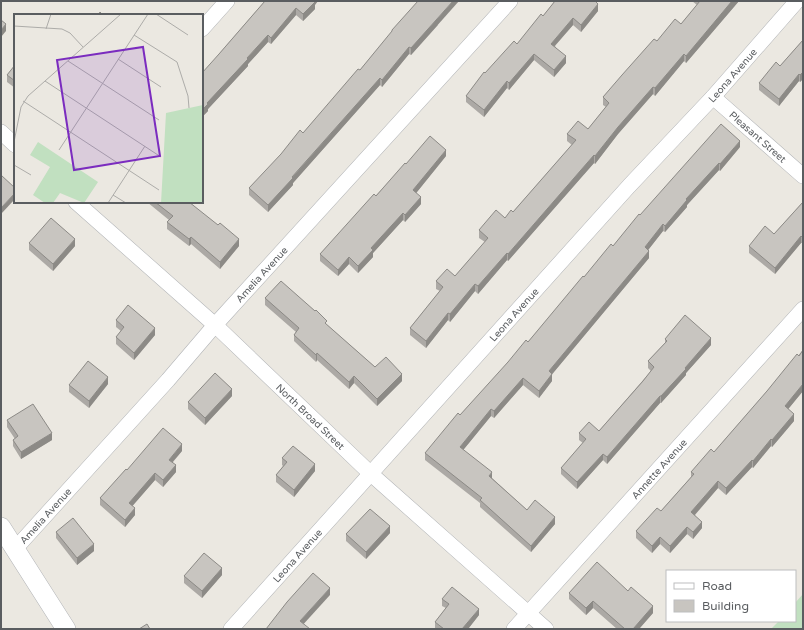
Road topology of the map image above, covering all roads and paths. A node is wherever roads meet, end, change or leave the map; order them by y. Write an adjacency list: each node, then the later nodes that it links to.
1 (227, 1): 4 (street)
2 (510, 1): 11 (street, Amelia Avenue)
3 (797, 1): 5 (street, Leona Avenue)
4 (203, 28)
5 (713, 97): 8 (street, Pleasant Street); 12 (street, Leona Avenue)
6 (1, 132): 7 (street)
7 (14, 145)
8 (803, 176)
9 (77, 203): 11 (street, North Broad Street)
10 (803, 308): 15 (street, Annette Avenue)
11 (215, 325): 12 (street, North Broad Street); 14 (street, Amelia Avenue)
12 (371, 474): 15 (street, North Broad Street); 17 (street, Leona Avenue)
13 (1, 527): 14 (street)
14 (15, 549): 16 (street)
15 (528, 613): 18 (street, Annette Avenue); 19 (street, North Broad Street)
16 (66, 629)
17 (231, 629)
18 (514, 629)
19 (546, 629)

